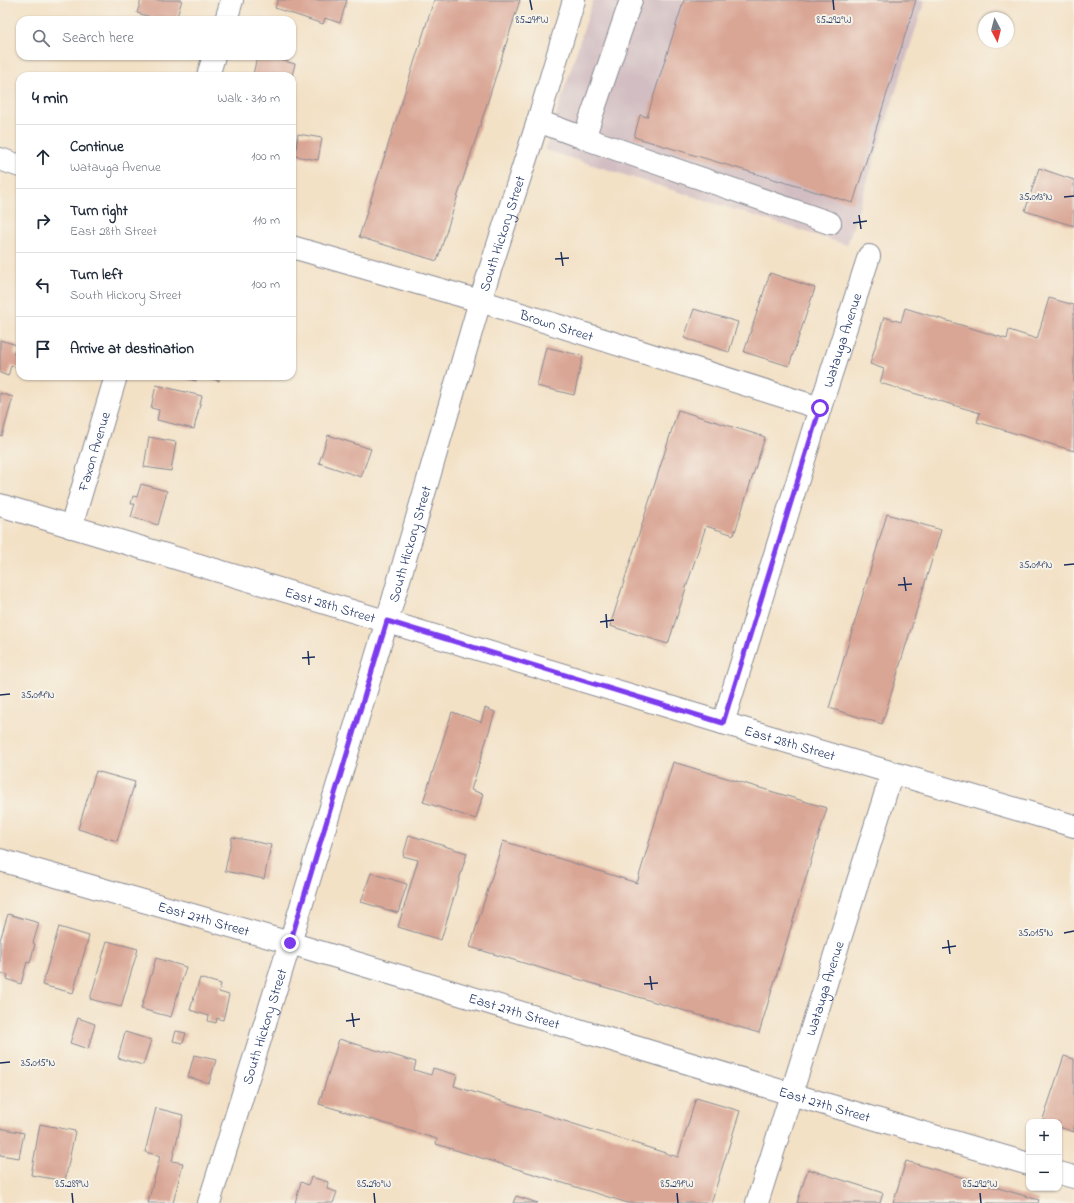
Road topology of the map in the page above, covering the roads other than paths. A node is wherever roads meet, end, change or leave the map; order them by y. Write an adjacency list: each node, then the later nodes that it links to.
1 (232, 0): 4 (street)
2 (574, 0): 7 (street, South Hickory Street)
3 (632, 0): 8 (street)
4 (227, 16)
5 (213, 60): 6 (street)
6 (209, 72)
7 (538, 121): 8 (street); 14 (street, South Hickory Street)
8 (584, 138): 11 (street)
9 (0, 159): 10 (street)
10 (16, 165)
11 (830, 223)
12 (296, 248): 14 (street, Brown Street)
13 (869, 256): 16 (street, Watauga Avenue)
14 (480, 301): 16 (street, Brown Street); 19 (street, South Hickory Street)
15 (115, 380): 18 (street, Faxon Avenue)
16 (820, 408): 20 (street, Watauga Avenue)
17 (0, 506): 18 (street, East 28th Street)
18 (71, 527): 19 (street, East 28th Street)
19 (387, 621): 20 (street, East 28th Street); 24 (street, South Hickory Street)
20 (723, 723): 21 (street, East 28th Street)
21 (892, 773): 22 (street, East 28th Street); 25 (street, Watauga Avenue)
22 (1074, 826)
23 (0, 860): 24 (street, East 27th Street)
24 (290, 943): 25 (street, East 27th Street); 29 (street, South Hickory Street)
25 (791, 1094): 26 (street, East 27th Street); 30 (street, Watauga Avenue)
26 (1026, 1163)
27 (1062, 1174): 28 (street)
28 (1074, 1177)
29 (209, 1203)
30 (757, 1203)

